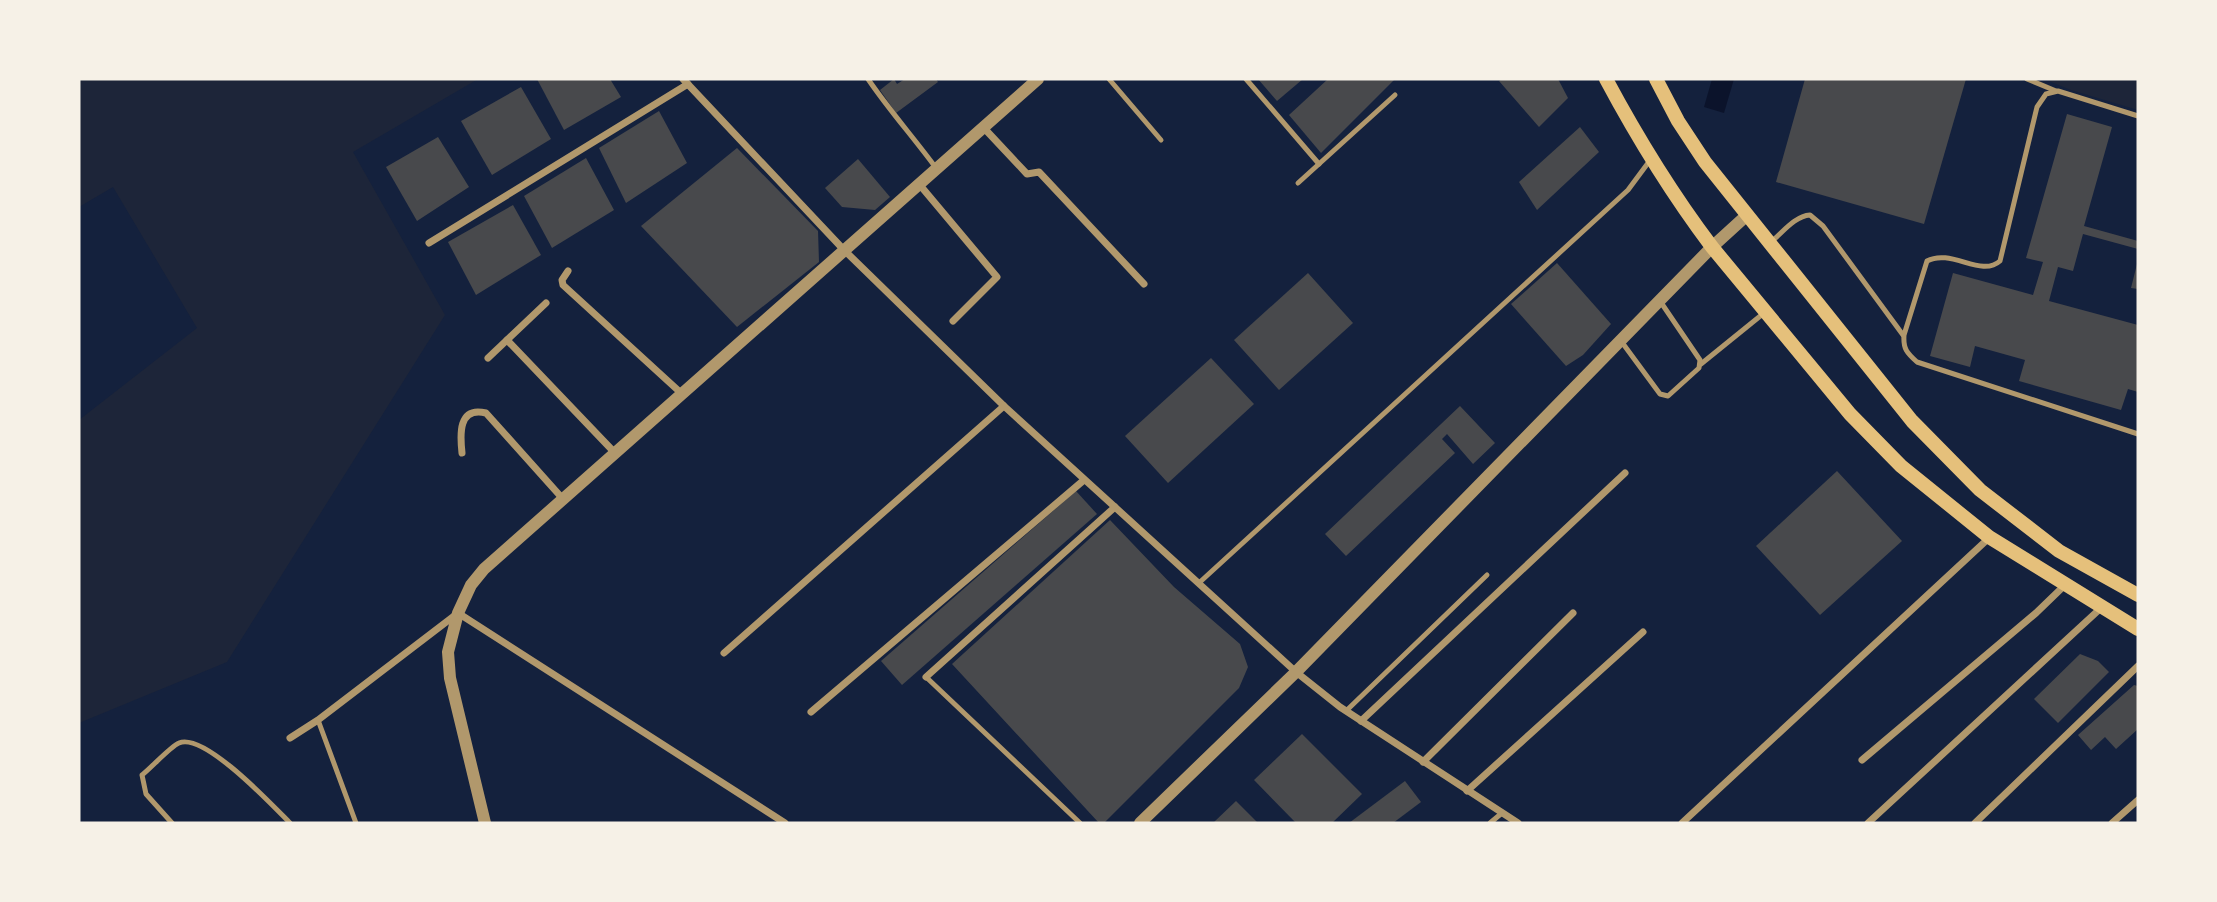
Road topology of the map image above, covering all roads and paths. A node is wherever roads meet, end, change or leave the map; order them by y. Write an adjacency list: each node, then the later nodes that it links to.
1 (868, 79): 16 (lane)
2 (1038, 79): 12 (street)
3 (1109, 79): 13 (lane)
4 (1245, 79): 15 (lane)
5 (1606, 79): 14 (main road)
6 (1656, 79): 19 (main road)
7 (2027, 79): 9 (lane)
8 (685, 82): 20 (street); 23 (street)
9 (2058, 91): 11 (lane); 30 (lane)
10 (1395, 95): 15 (lane)
11 (2138, 116)
12 (983, 127): 16 (street); 25 (street)
13 (1161, 140)
14 (1652, 158): 22 (main road); 46 (lane)
15 (1319, 164): 18 (lane)
16 (936, 168): 17 (street)
17 (918, 183): 23 (street); 29 (street)
18 (1298, 183)
19 (1746, 216): 21 (main road); 22 (street)
20 (429, 243)
21 (1769, 243): 30 (lane); 48 (main road)
22 (1712, 247): 26 (street); 28 (main road)
23 (844, 250): 35 (street); 36 (street)
24 (568, 271): 35 (street)
25 (1144, 284)
26 (1660, 301): 32 (street); 34 (lane)
27 (546, 303): 31 (street)
28 (1766, 311): 34 (lane); 44 (main road)
29 (953, 321)
30 (1904, 335): 37 (lane)
31 (507, 340): 33 (street); 39 (street)
32 (1621, 341): 34 (lane); 56 (street)
33 (488, 358)
34 (1701, 364)
35 (681, 393): 39 (street)
36 (1004, 405): 41 (street); 54 (street)
37 (2138, 434)
38 (462, 453): 42 (street)
39 (615, 453): 42 (street)
40 (1625, 472): 61 (street)
41 (1084, 480): 43 (street); 59 (street)
42 (563, 499): 50 (street)
43 (1115, 507): 46 (street); 57 (street)
44 (1989, 537): 47 (main road); 77 (street)
45 (1487, 575): 58 (lane)
46 (1200, 582): 56 (street)
47 (2066, 584): 49 (main road); 63 (street)
48 (2138, 594)
49 (2102, 607): 52 (main road); 78 (street)
50 (458, 613): 60 (street); 71 (street); 72 (street)
51 (1573, 613): 64 (street)
52 (2138, 629)
53 (1643, 632): 65 (street)
54 (724, 653)
55 (2138, 666): 79 (street)
56 (1296, 672): 58 (street); 74 (street)
57 (926, 677): 73 (lane)
58 (1346, 711): 61 (street)
59 (811, 712)
60 (318, 720): 62 (street); 70 (lane)
61 (1361, 721): 64 (street)
62 (289, 737)
63 (1862, 760)
64 (1423, 762): 65 (street)
65 (1467, 791): 67 (street)
66 (2138, 800): 80 (street)
67 (1502, 813): 75 (lane); 76 (street)
68 (172, 823): 69 (lane)
69 (290, 823)
70 (356, 823)
71 (485, 823)
72 (785, 823)
73 (1080, 823)
74 (1140, 823)
75 (1490, 823)
76 (1518, 823)
77 (1682, 823)
78 (1868, 823)
79 (1975, 823)
80 (2112, 823)

